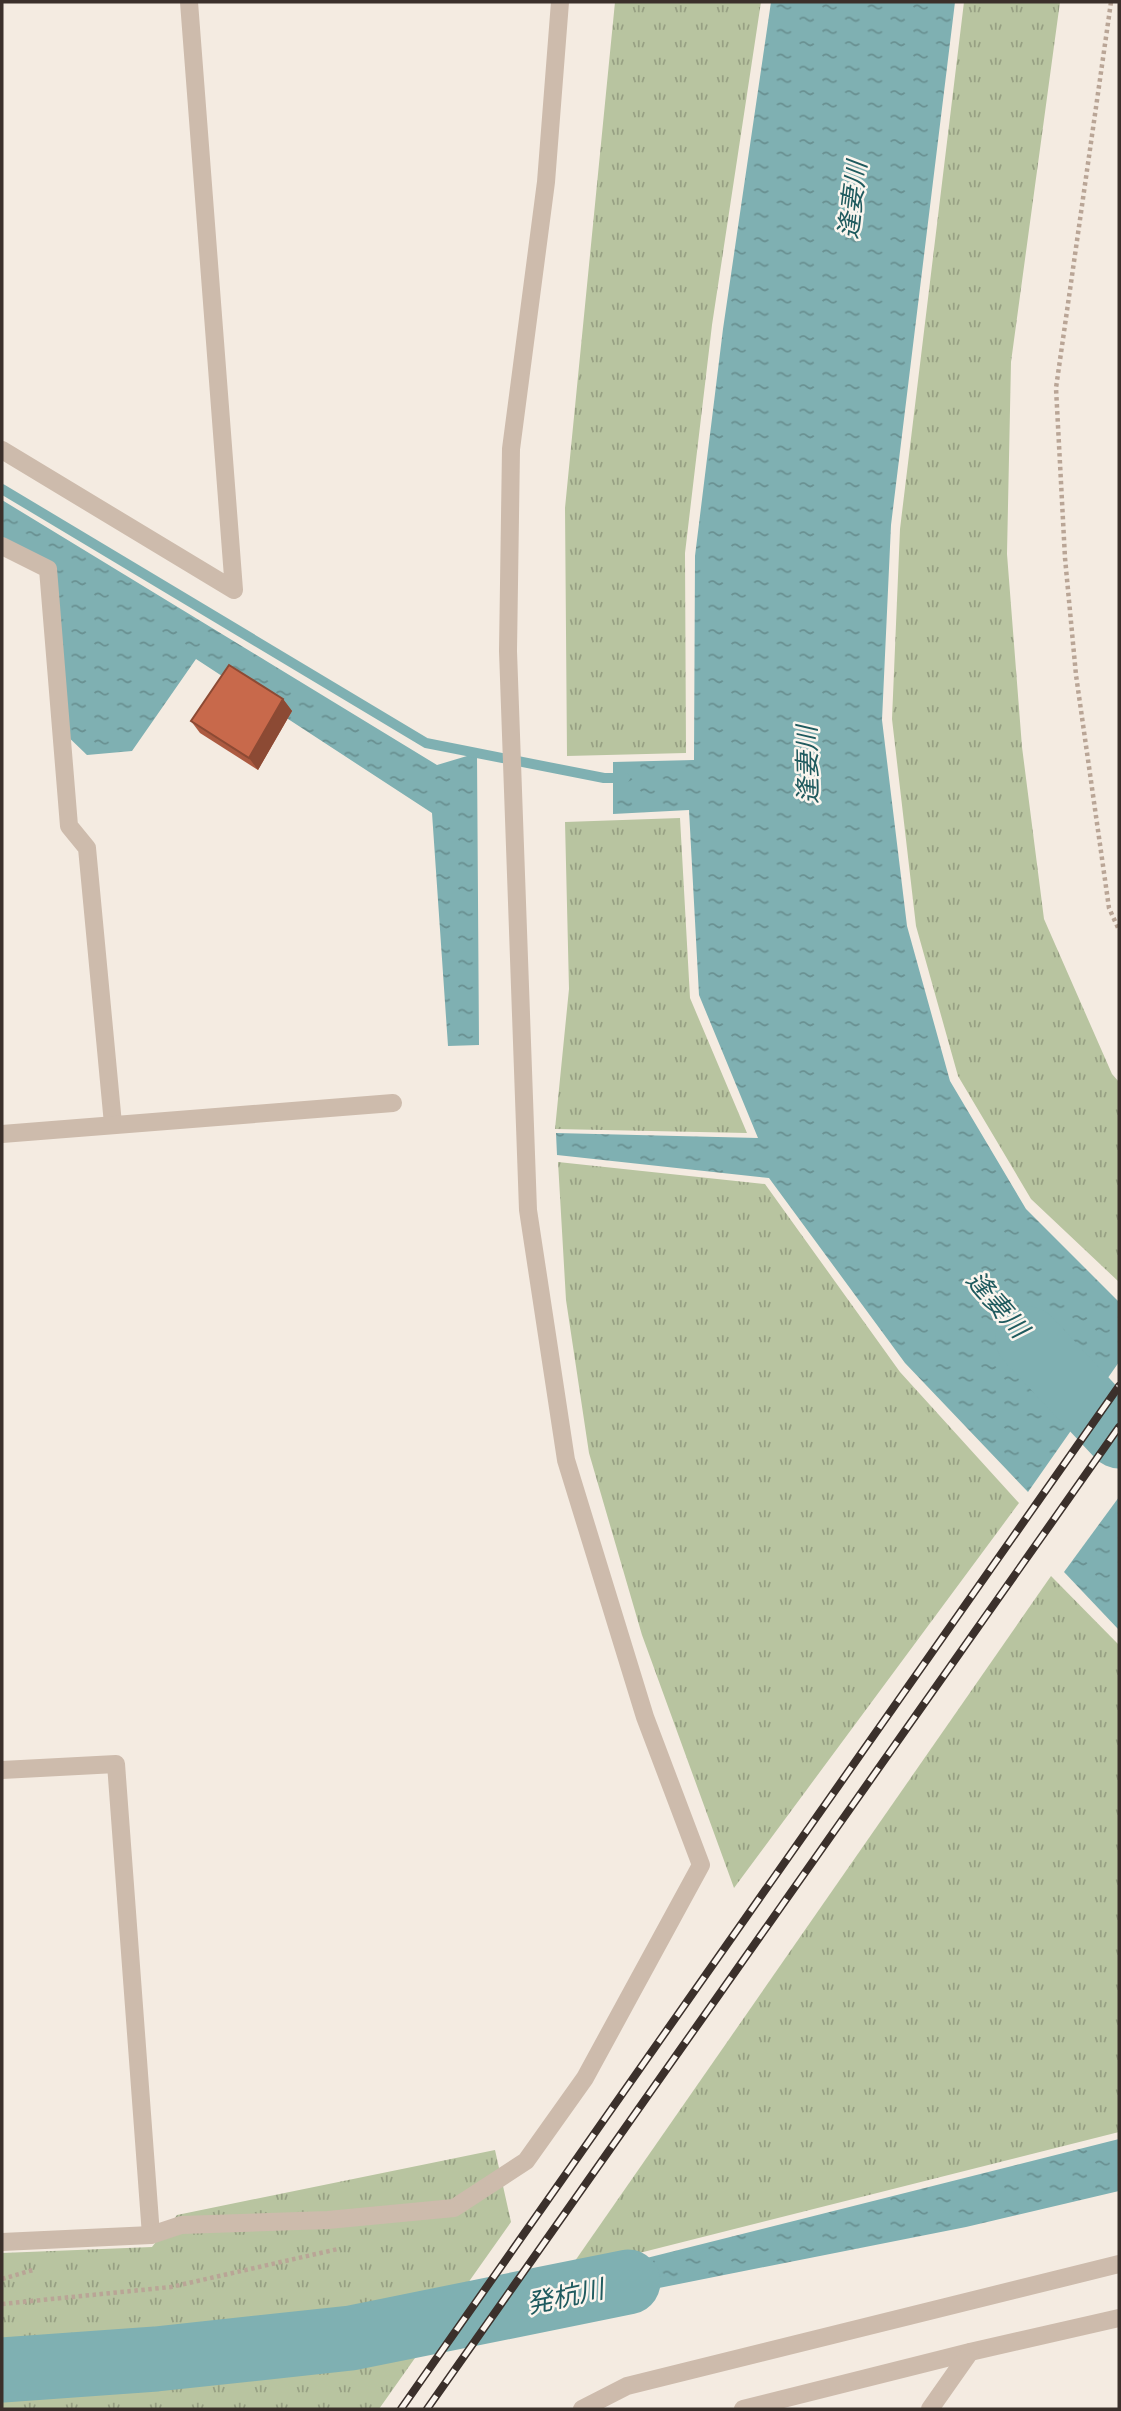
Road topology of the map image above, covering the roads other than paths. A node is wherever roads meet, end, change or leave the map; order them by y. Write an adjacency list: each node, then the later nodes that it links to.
1 (189, 2): 3 (street)
2 (560, 2): 9 (street)
3 (2, 450)
4 (2, 546): 6 (street)
5 (393, 1103): 6 (street)
6 (113, 1124): 7 (street)
7 (2, 1134)
8 (2, 1770): 9 (street)
9 (151, 2235): 10 (street)
10 (2, 2242)
11 (1119, 2264): 14 (street)
12 (1119, 2318): 13 (street)
13 (970, 2352): 15 (street); 16 (street)
14 (582, 2409)
15 (743, 2409)
16 (930, 2409)

